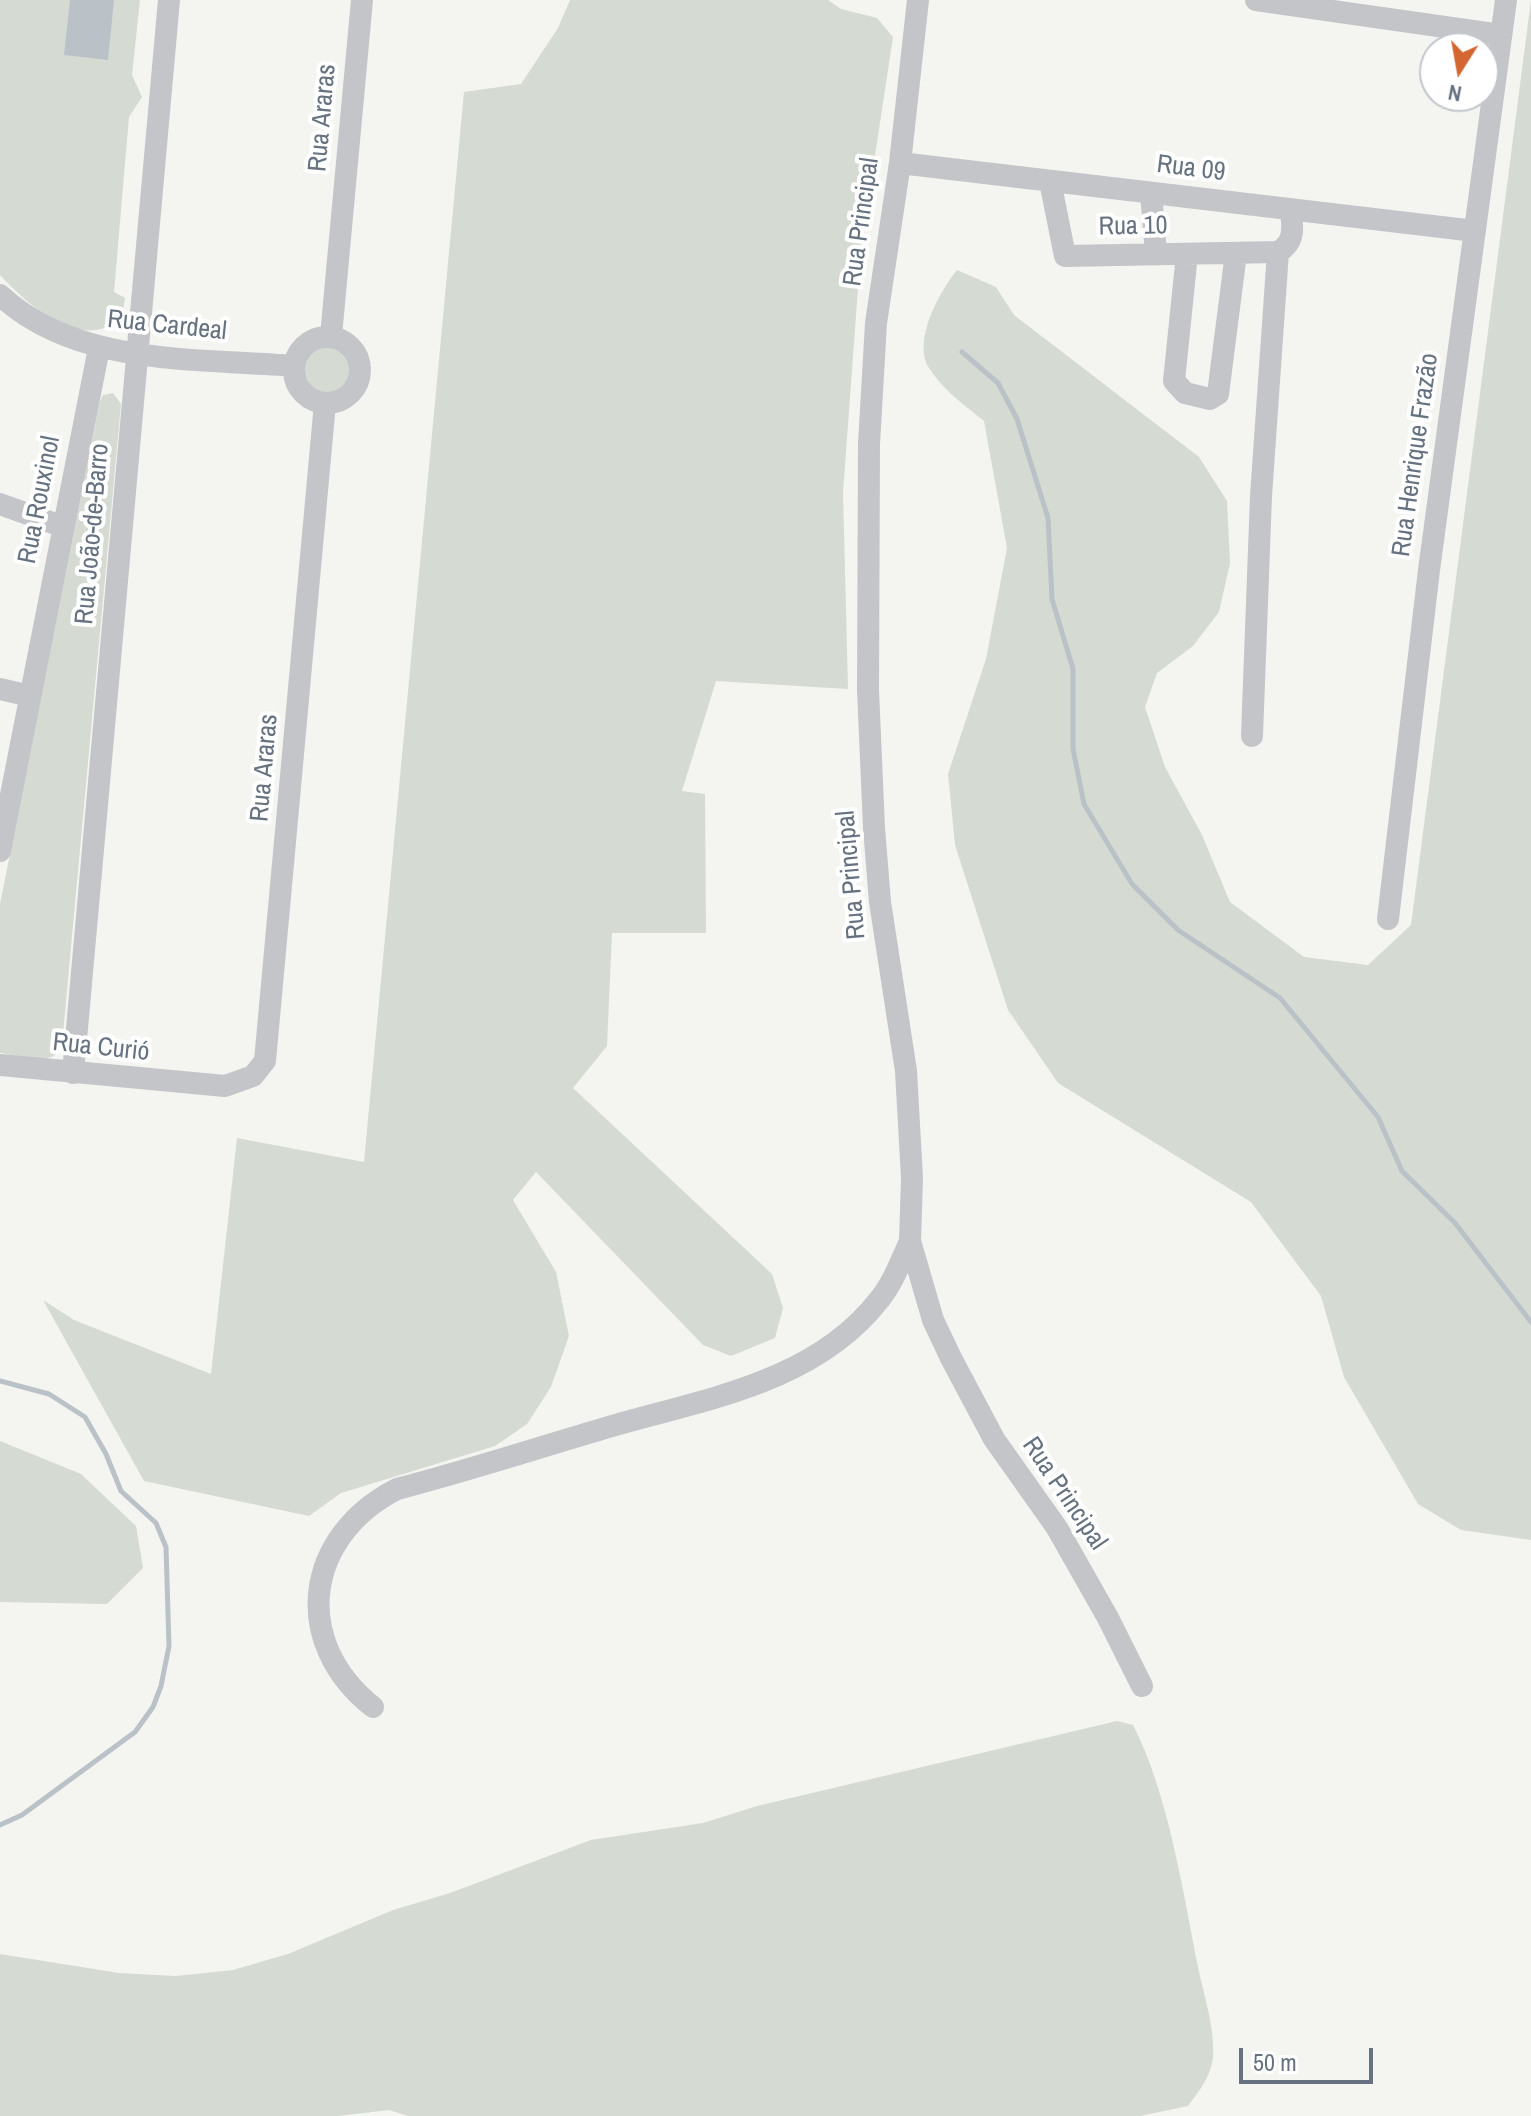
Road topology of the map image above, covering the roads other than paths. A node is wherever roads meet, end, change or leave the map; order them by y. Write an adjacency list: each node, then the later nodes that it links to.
1 (169, 0): 19 (street, Rua João-de-Barro)
2 (362, 0): 17 (street, Rua Araras)
3 (918, 0): 7 (street, Rua Principal)
4 (1256, 0): 6 (street)
5 (1506, 0): 6 (street, Rua Henrique Frazão)
6 (1501, 35): 11 (street, Rua Henrique Frazão)
7 (900, 163): 8 (street, Rua 09); 32 (street, Rua Principal)
8 (1050, 181): 9 (street, Rua 09); 14 (street, Rua 10)
9 (1151, 193): 10 (street, Rua 09); 14 (street)
10 (1291, 210): 11 (street, Rua 09); 12 (street)
11 (1475, 231): 28 (street, Rua Henrique Frazão)
12 (1278, 252): 13 (street, Rua 10); 26 (street)
13 (1236, 253): 15 (street, Rua 10); 15 (street)
14 (1156, 254): 15 (street, Rua 10)
15 (1187, 254)
16 (0, 295): 18 (street, Rua Cardeal)
17 (331, 336): 20 (street); 21 (street)
18 (99, 348): 19 (street, Rua Cardeal); 23 (street, Rua Rouxinol)
19 (137, 352): 20 (street, Rua Cardeal); 30 (street, Rua João-de-Barro)
20 (294, 366): 21 (street)
21 (325, 403): 31 (street, Rua Araras)
22 (0, 504): 23 (street)
23 (64, 527): 25 (street, Rua Rouxinol)
24 (0, 689): 25 (street)
25 (30, 696): 27 (street, Rua Rouxinol)
26 (1252, 736)
27 (0, 851)
28 (1388, 919)
29 (0, 1065): 30 (street, Rua Curió)
30 (73, 1073): 31 (street, Rua Curió)
31 (197, 1086)
32 (910, 1241): 33 (street, Rua Principal); 34 (street)
33 (1142, 1686)
34 (373, 1707)

